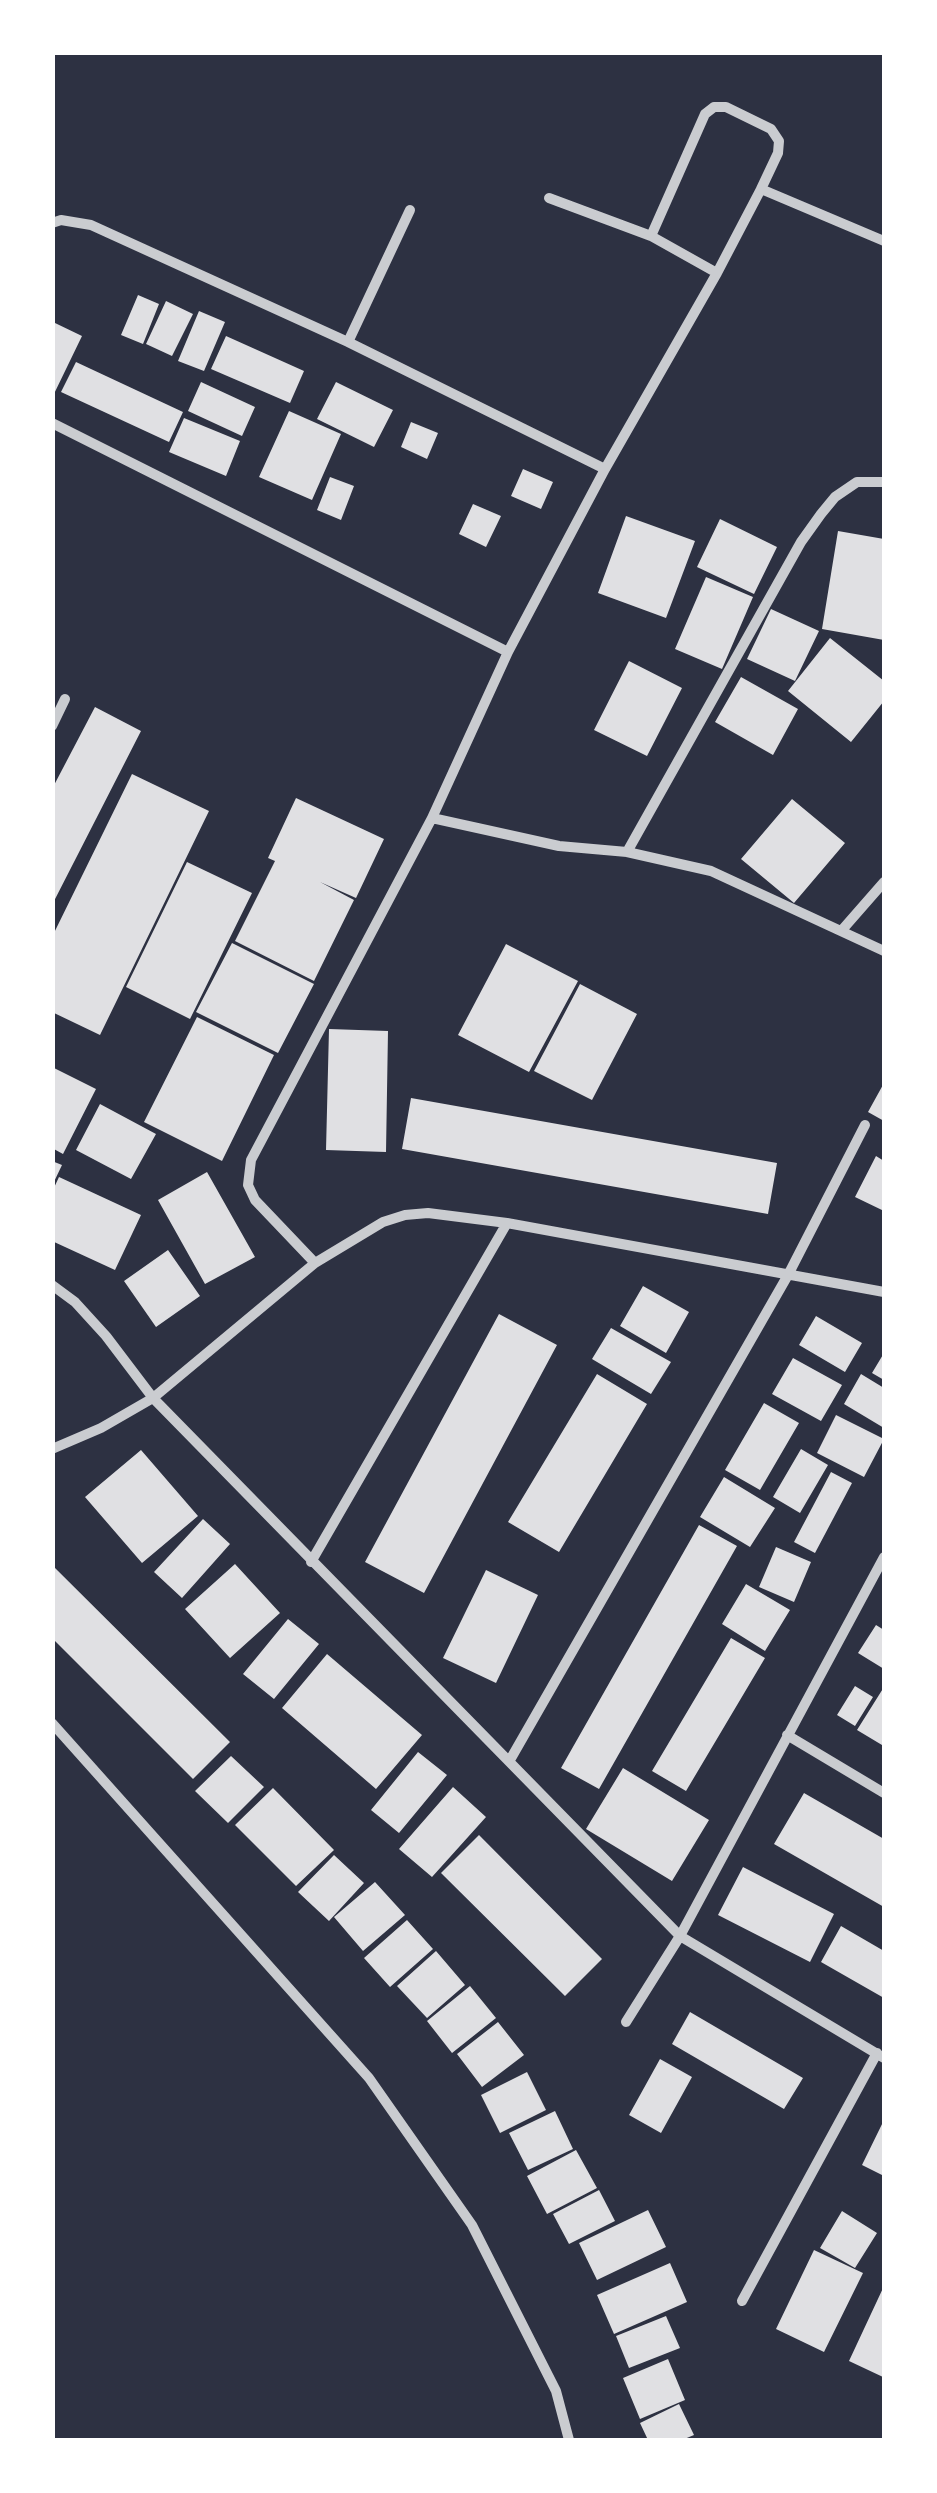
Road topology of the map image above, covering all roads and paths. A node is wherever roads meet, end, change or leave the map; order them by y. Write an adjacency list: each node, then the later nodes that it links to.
1 (761, 188): 5 (street); 6 (street); 7 (street)
2 (550, 198): 5 (street)
3 (410, 210): 8 (street)
4 (52, 223): 8 (street)
5 (651, 236): 7 (street)
6 (884, 241)
7 (717, 273): 10 (street)
8 (348, 342): 10 (street)
9 (52, 423): 12 (street)
10 (604, 469): 12 (street)
11 (884, 482): 16 (street)
12 (508, 652): 15 (street)
13 (65, 699): 14 (street)
14 (52, 726)
15 (432, 818): 16 (street); 22 (street)
16 (628, 852): 18 (street)
17 (884, 882): 18 (street)
18 (842, 930): 19 (street)
19 (884, 951)
20 (865, 1125): 23 (street)
21 (507, 1223): 22 (street); 23 (street); 29 (street)
22 (316, 1263): 26 (street)
23 (788, 1274): 25 (street); 32 (street)
24 (52, 1286): 26 (street)
25 (884, 1292)
26 (152, 1398): 27 (street); 29 (street)
27 (52, 1449)
28 (884, 1557): 31 (street)
29 (311, 1562): 32 (street)
30 (52, 1723): 38 (street)
31 (787, 1735): 33 (street); 34 (street)
32 (510, 1760): 34 (street)
33 (884, 1793)
34 (680, 1936): 35 (street); 36 (street)
35 (626, 2022)
36 (881, 2055): 37 (street)
37 (742, 2300)
38 (569, 2440)

